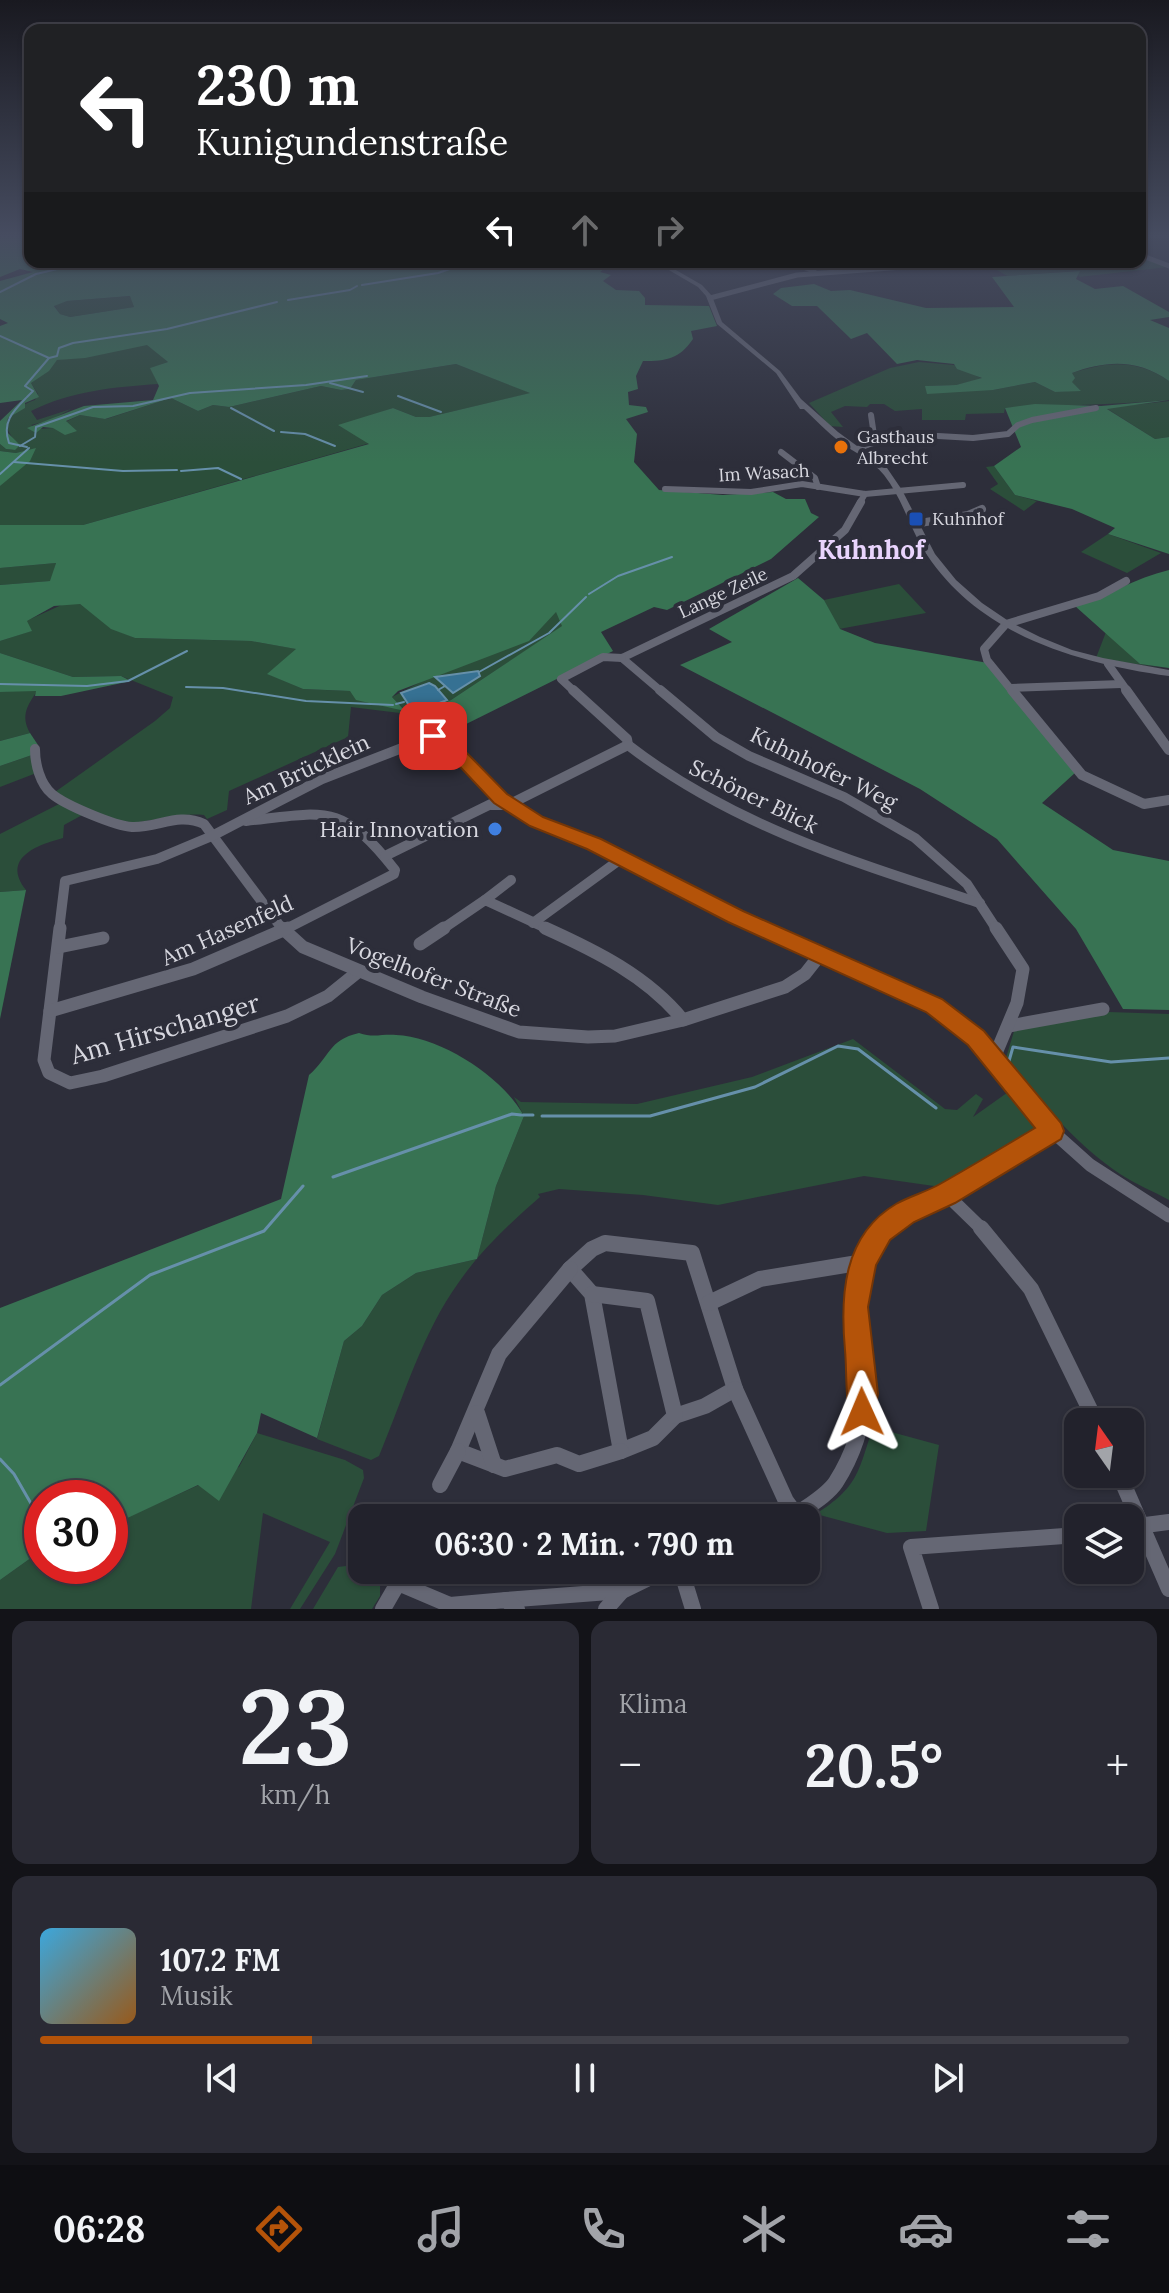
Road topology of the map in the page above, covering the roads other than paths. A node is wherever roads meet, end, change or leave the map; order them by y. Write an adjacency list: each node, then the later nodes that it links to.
1 (715, 312): 2 (street)
2 (799, 401): 5 (street); 5 (street)
3 (1096, 408): 6 (street)
4 (871, 415): 6 (street)
5 (833, 432): 7 (street)
6 (875, 442): 7 (street)
7 (857, 449): 12 (street)
8 (781, 452): 10 (street)
9 (963, 485): 12 (street)
10 (818, 487): 11 (street, Im Wasach); 13 (street, Im Wasach)
11 (665, 489)
12 (898, 493): 13 (street); 15 (street)
13 (865, 494): 18 (street, Lange Zeile)
14 (982, 509): 15 (street)
15 (914, 524): 17 (street)
16 (1126, 581): 17 (street)
17 (1006, 624): 19 (street); 22 (street)
18 (622, 658): 23 (street, Schöner Blick); 35 (street, Kuhnhofer Weg)
19 (1108, 664): 20 (street); 21 (street)
20 (1169, 673)
21 (1121, 684): 22 (street); 25 (street)
22 (1011, 688): 26 (street)
23 (628, 745): 27 (street); 35 (street, Schöner Blick)
24 (35, 749): 29 (street)
25 (1169, 750)
26 (1169, 800)
27 (500, 803): 28 (street, Am Brücklein); 30 (street); 41 (street)
28 (240, 821): 29 (street, Am Brücklein); 30 (street)
29 (212, 836): 33 (street, Am Brücklein); 37 (street, Vogelhofer Straße)
30 (385, 856): 37 (street, Am Hasenfeld)
31 (618, 861): 36 (street)
32 (511, 880): 34 (street)
33 (65, 881): 40 (street, Am Hirschanger)
34 (485, 900): 36 (street); 39 (street)
35 (980, 903): 46 (street, Kuhnhofer Weg)
36 (533, 923): 45 (street)
37 (284, 931): 42 (street, Vogelhofer Straße); 44 (street, Am Hasenfeld)
38 (103, 938): 40 (street)
39 (420, 944)
40 (59, 947): 44 (street, Am Hirschanger)
41 (820, 955): 45 (street, Vogelhofer Straße); 47 (street)
42 (359, 971): 44 (street, Am Hirschanger); 45 (street, Vogelhofer Straße)
43 (1103, 1009): 46 (street)
44 (50, 1011)
45 (683, 1020)
46 (1009, 1026): 47 (street, Kuhnhofer Weg)
47 (994, 1058): 48 (street)
48 (1052, 1131): 49 (street); 50 (street)
49 (946, 1194): 51 (street); 56 (street)
50 (1169, 1216)
51 (864, 1262): 54 (street); 64 (street)
52 (570, 1269): 53 (street); 54 (street); 57 (street)
53 (592, 1294): 58 (street); 60 (street)
54 (709, 1303): 55 (street)
55 (735, 1389): 58 (street); 63 (street)
56 (1089, 1408)
57 (477, 1413): 59 (street); 61 (street)
58 (675, 1416): 60 (street)
59 (458, 1451): 61 (street); 62 (street)
60 (621, 1451): 61 (street)
61 (494, 1465)
62 (440, 1485)
63 (788, 1504)
64 (810, 1504)
65 (1169, 1522): 66 (street)
66 (1144, 1525)
67 (1064, 1536): 77 (street)
68 (1144, 1543): 71 (street)
69 (636, 1584): 72 (street)
70 (685, 1584): 76 (street)
71 (1169, 1589)
72 (622, 1591): 73 (street); 75 (street)
73 (512, 1604): 74 (street)
74 (383, 1609)
75 (606, 1609)
76 (693, 1609)
77 (931, 1609)

